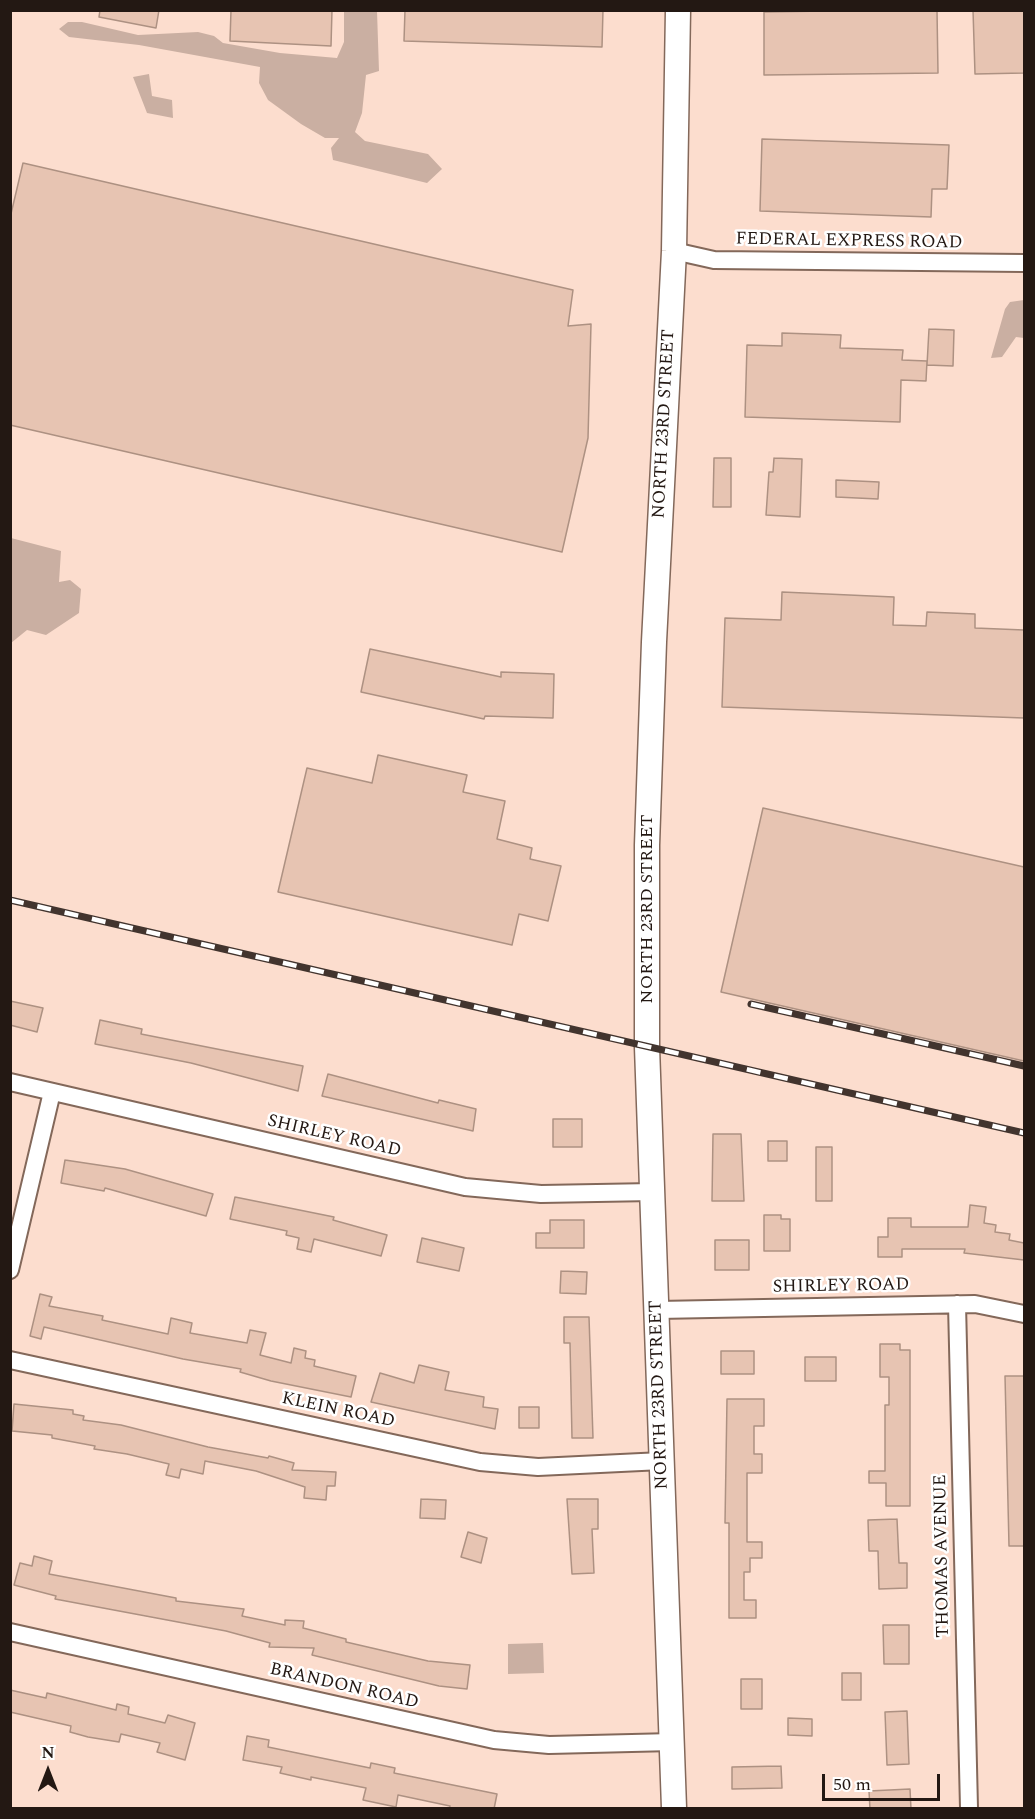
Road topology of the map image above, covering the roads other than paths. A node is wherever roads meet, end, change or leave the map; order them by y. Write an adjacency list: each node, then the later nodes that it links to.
1 (678, 10): 2 (main road, NORTH 23RD STREET)
2 (674, 251): 3 (street, FEDERAL EXPRESS ROAD); 6 (main road, NORTH 23RD STREET)
3 (1024, 263)
4 (10, 1082): 5 (street, SHIRLEY ROAD)
5 (52, 1092): 6 (street, SHIRLEY ROAD); 7 (street)
6 (653, 1192): 9 (main road, NORTH 23RD STREET)
7 (10, 1270)
8 (957, 1304): 9 (street, SHIRLEY ROAD); 10 (street, SHIRLEY ROAD); 16 (street, THOMAS AVENUE)
9 (658, 1310): 12 (main road, NORTH 23RD STREET)
10 (1024, 1314)
11 (10, 1360): 12 (street, KLEIN ROAD)
12 (662, 1461): 14 (main road, NORTH 23RD STREET)
13 (10, 1632): 14 (street, BRANDON ROAD)
14 (673, 1742): 15 (main road, NORTH 23RD STREET)
15 (674, 1809)
16 (969, 1809)

